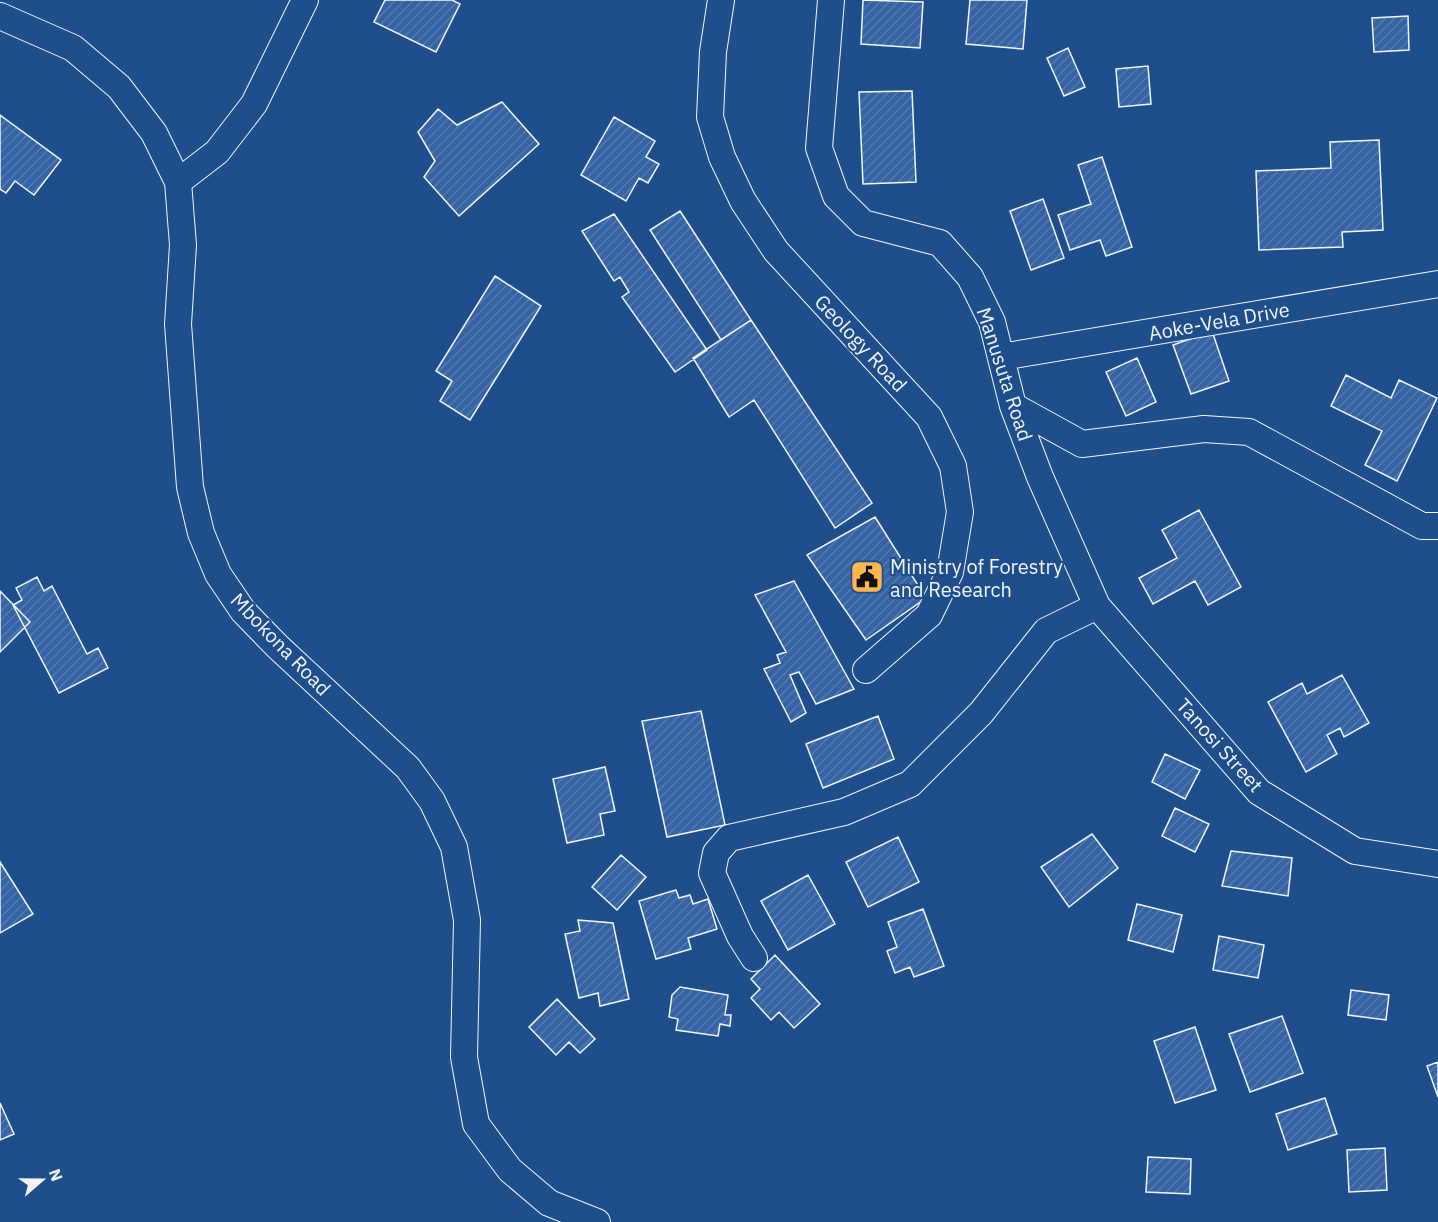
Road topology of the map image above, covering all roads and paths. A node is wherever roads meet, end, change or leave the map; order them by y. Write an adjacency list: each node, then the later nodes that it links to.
1 (305, 0): 5 (street)
2 (721, 0): 11 (street, Geology Road)
3 (831, 0): 7 (street, Manusuta Road)
4 (0, 16): 5 (street, Mbokona Road)
5 (178, 182): 14 (street, Mbokona Road)
6 (1438, 284): 7 (street, Aoke-Vela Drive)
7 (1001, 357): 8 (street, Manusuta Road)
8 (1013, 406): 9 (street); 10 (street, Manusuta Road)
9 (1438, 526)
10 (1097, 606): 12 (street, Tanosi Street); 13 (street)
11 (866, 670)
12 (1438, 864)
13 (754, 958)
14 (597, 1222)

